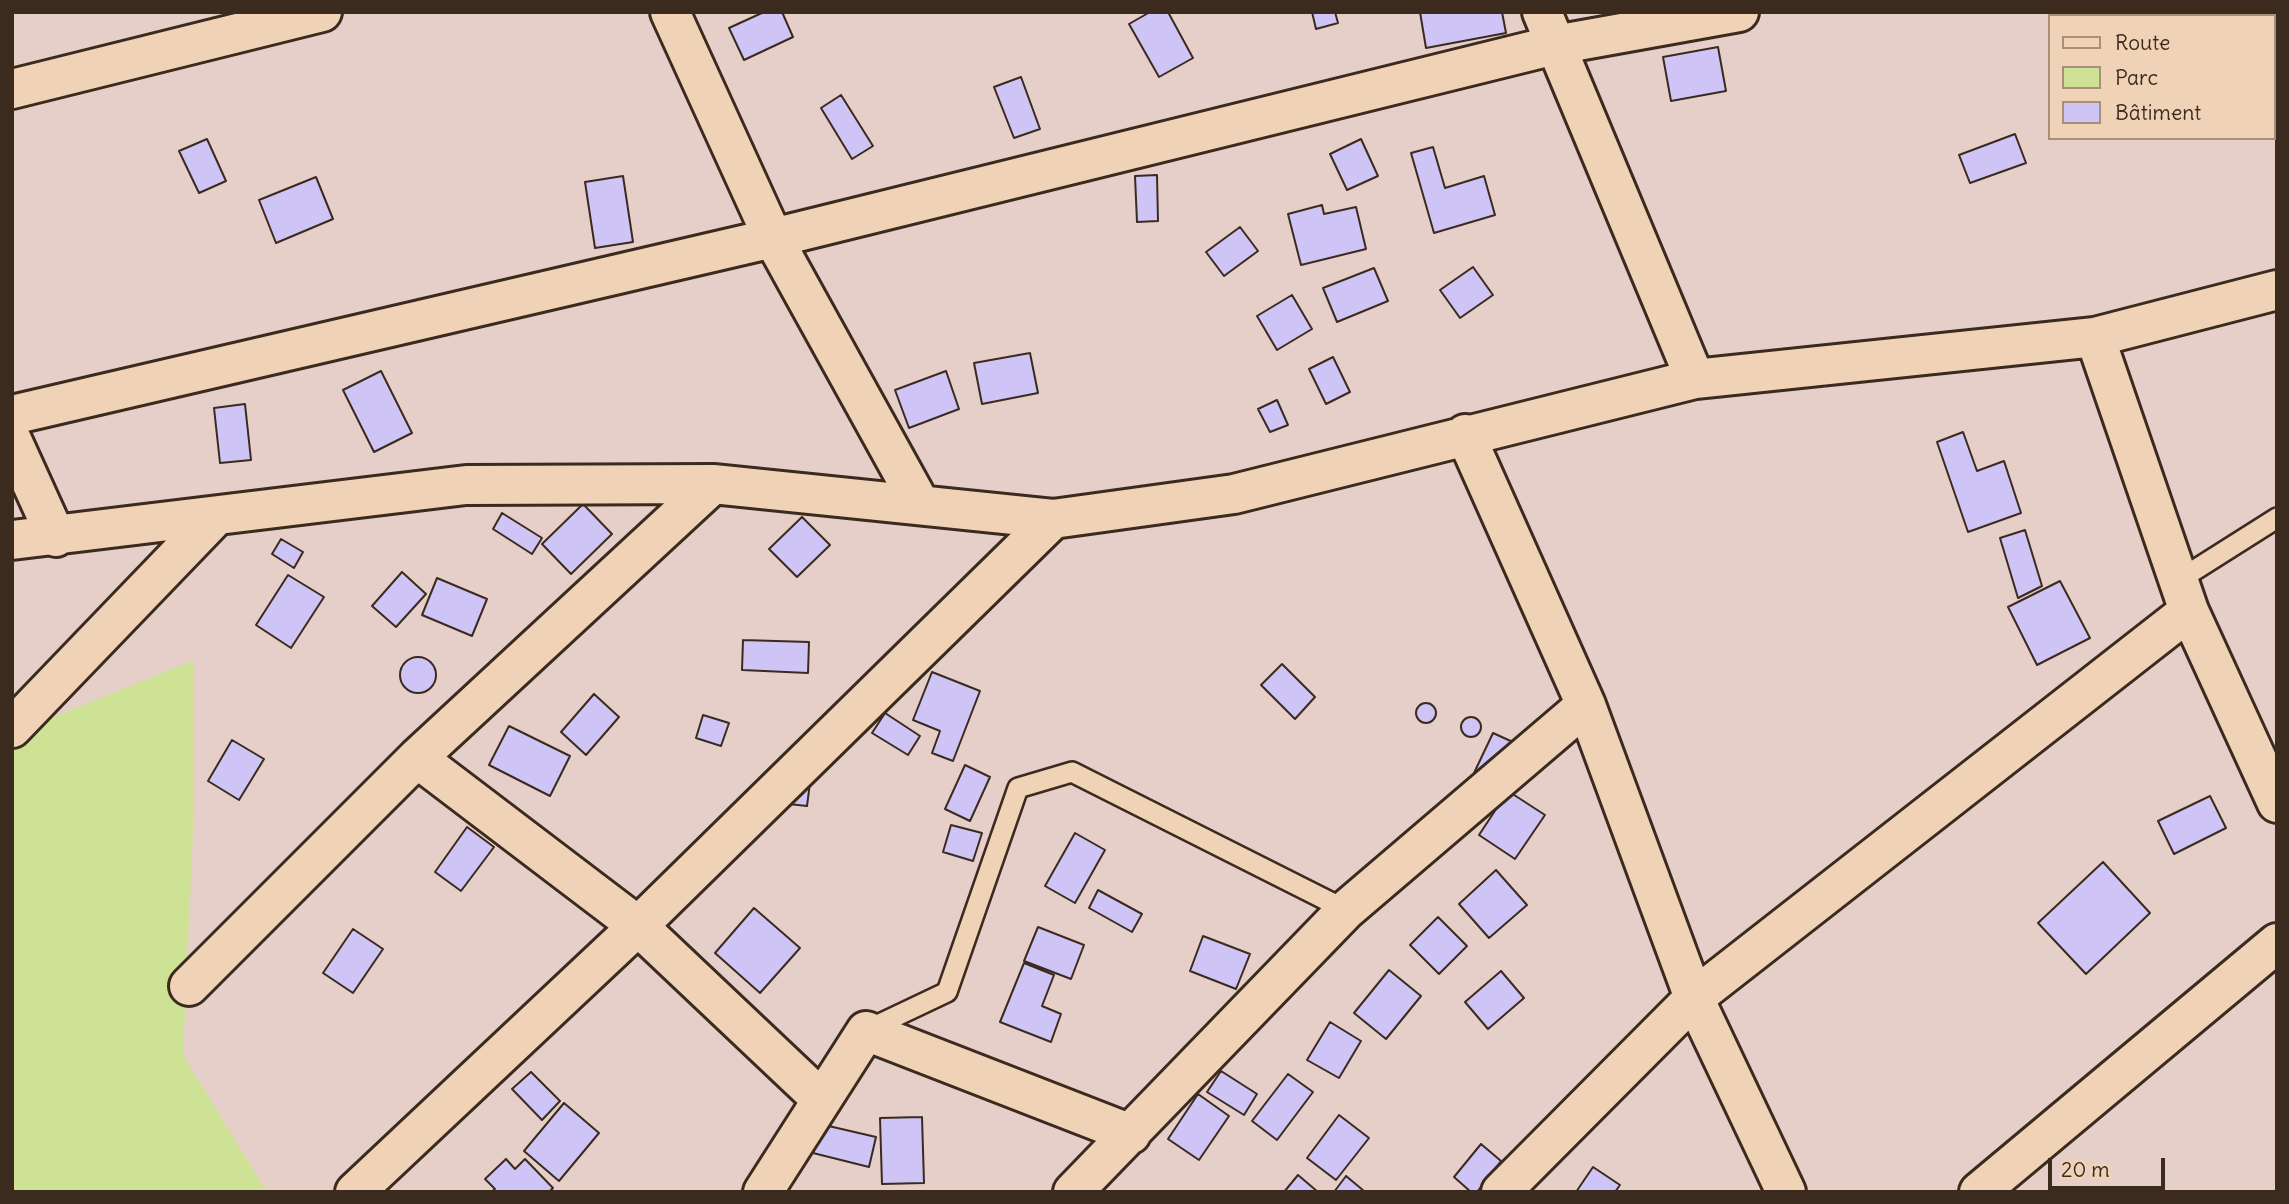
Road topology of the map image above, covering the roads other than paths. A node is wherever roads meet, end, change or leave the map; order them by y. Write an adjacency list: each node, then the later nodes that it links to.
1 (321, 12): 5 (street)
2 (670, 12): 6 (street)
3 (1739, 12): 4 (street)
4 (1548, 29): 6 (street); 9 (street)
5 (12, 89)
6 (773, 238): 10 (street); 14 (street)
7 (2277, 290): 8 (street)
8 (2095, 337): 9 (street); 20 (street)
9 (1695, 379): 11 (street)
10 (12, 415)
11 (1465, 434): 17 (street); 21 (street)
12 (12, 440): 18 (street)
13 (713, 484): 14 (street); 15 (street); 23 (street)
14 (920, 504): 17 (street)
15 (215, 517): 18 (street); 22 (street)
16 (2277, 518): 20 (lane)
17 (1053, 519): 26 (street)
18 (56, 537): 19 (street)
19 (12, 540)
20 (2184, 595): 24 (street); 29 (street)
21 (1586, 705): 25 (street); 29 (street)
22 (12, 728)
23 (417, 758): 26 (street); 28 (street)
24 (2277, 803)
25 (1346, 910): 30 (lane); 32 (street)
26 (638, 926): 31 (street); 33 (street)
27 (2277, 943): 38 (street)
28 (188, 986)
29 (1693, 998): 36 (street); 37 (street)
30 (866, 1031): 31 (street); 32 (street)
31 (822, 1100): 34 (street)
32 (1131, 1134): 35 (street)
33 (355, 1192)
34 (763, 1192)
35 (1073, 1192)
36 (1501, 1192)
37 (1786, 1192)
38 (1979, 1192)

